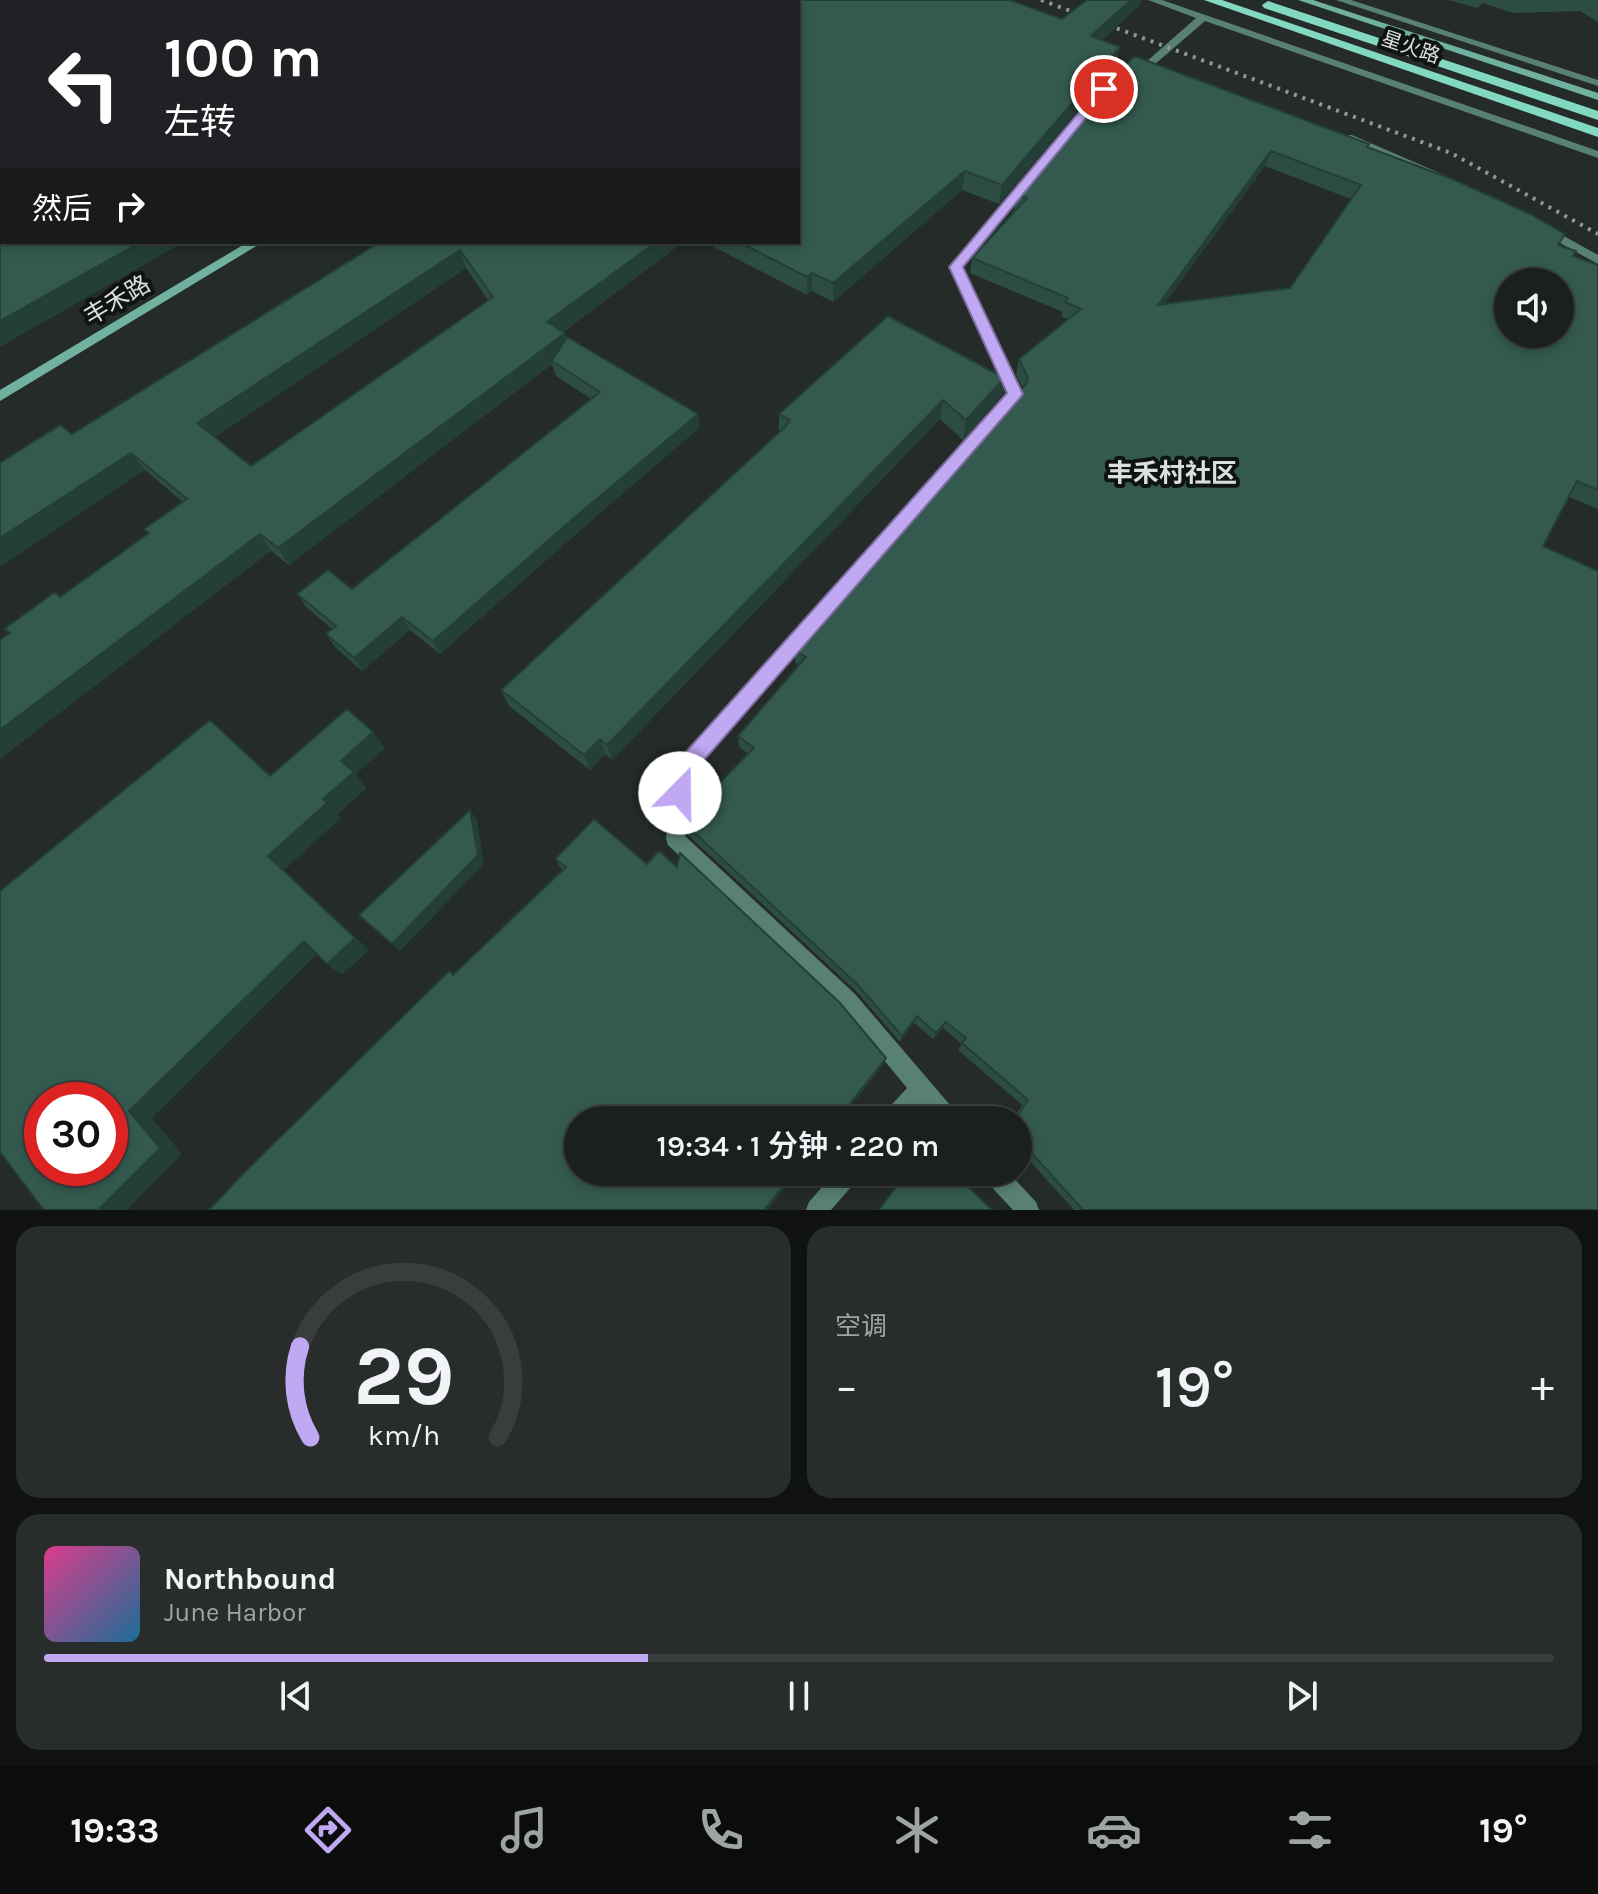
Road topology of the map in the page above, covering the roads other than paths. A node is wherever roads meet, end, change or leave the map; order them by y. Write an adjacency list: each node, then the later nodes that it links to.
1 (1153, 0): 6 (street)
2 (1210, 0): 11 (main road, 星火路)
3 (1253, 0): 9 (main road, 星火路)
4 (1303, 0): 8 (street)
5 (1341, 0): 7 (street)
6 (1203, 18): 12 (street); 18 (street)
7 (1598, 83)
8 (1598, 97)
9 (1598, 116)
10 (1331, 131): 13 (street)
11 (1598, 133)
12 (1598, 155)
13 (1453, 182)
14 (1530, 222): 16 (street)
15 (254, 244): 17 (street, 丰禾路)
16 (1598, 260)
17 (0, 396)
18 (921, 1088): 19 (street); 20 (street)
19 (905, 1106)
20 (936, 1106)
21 (837, 1186): 23 (street)
22 (1006, 1186): 24 (street)
23 (817, 1210)
24 (1028, 1210)

